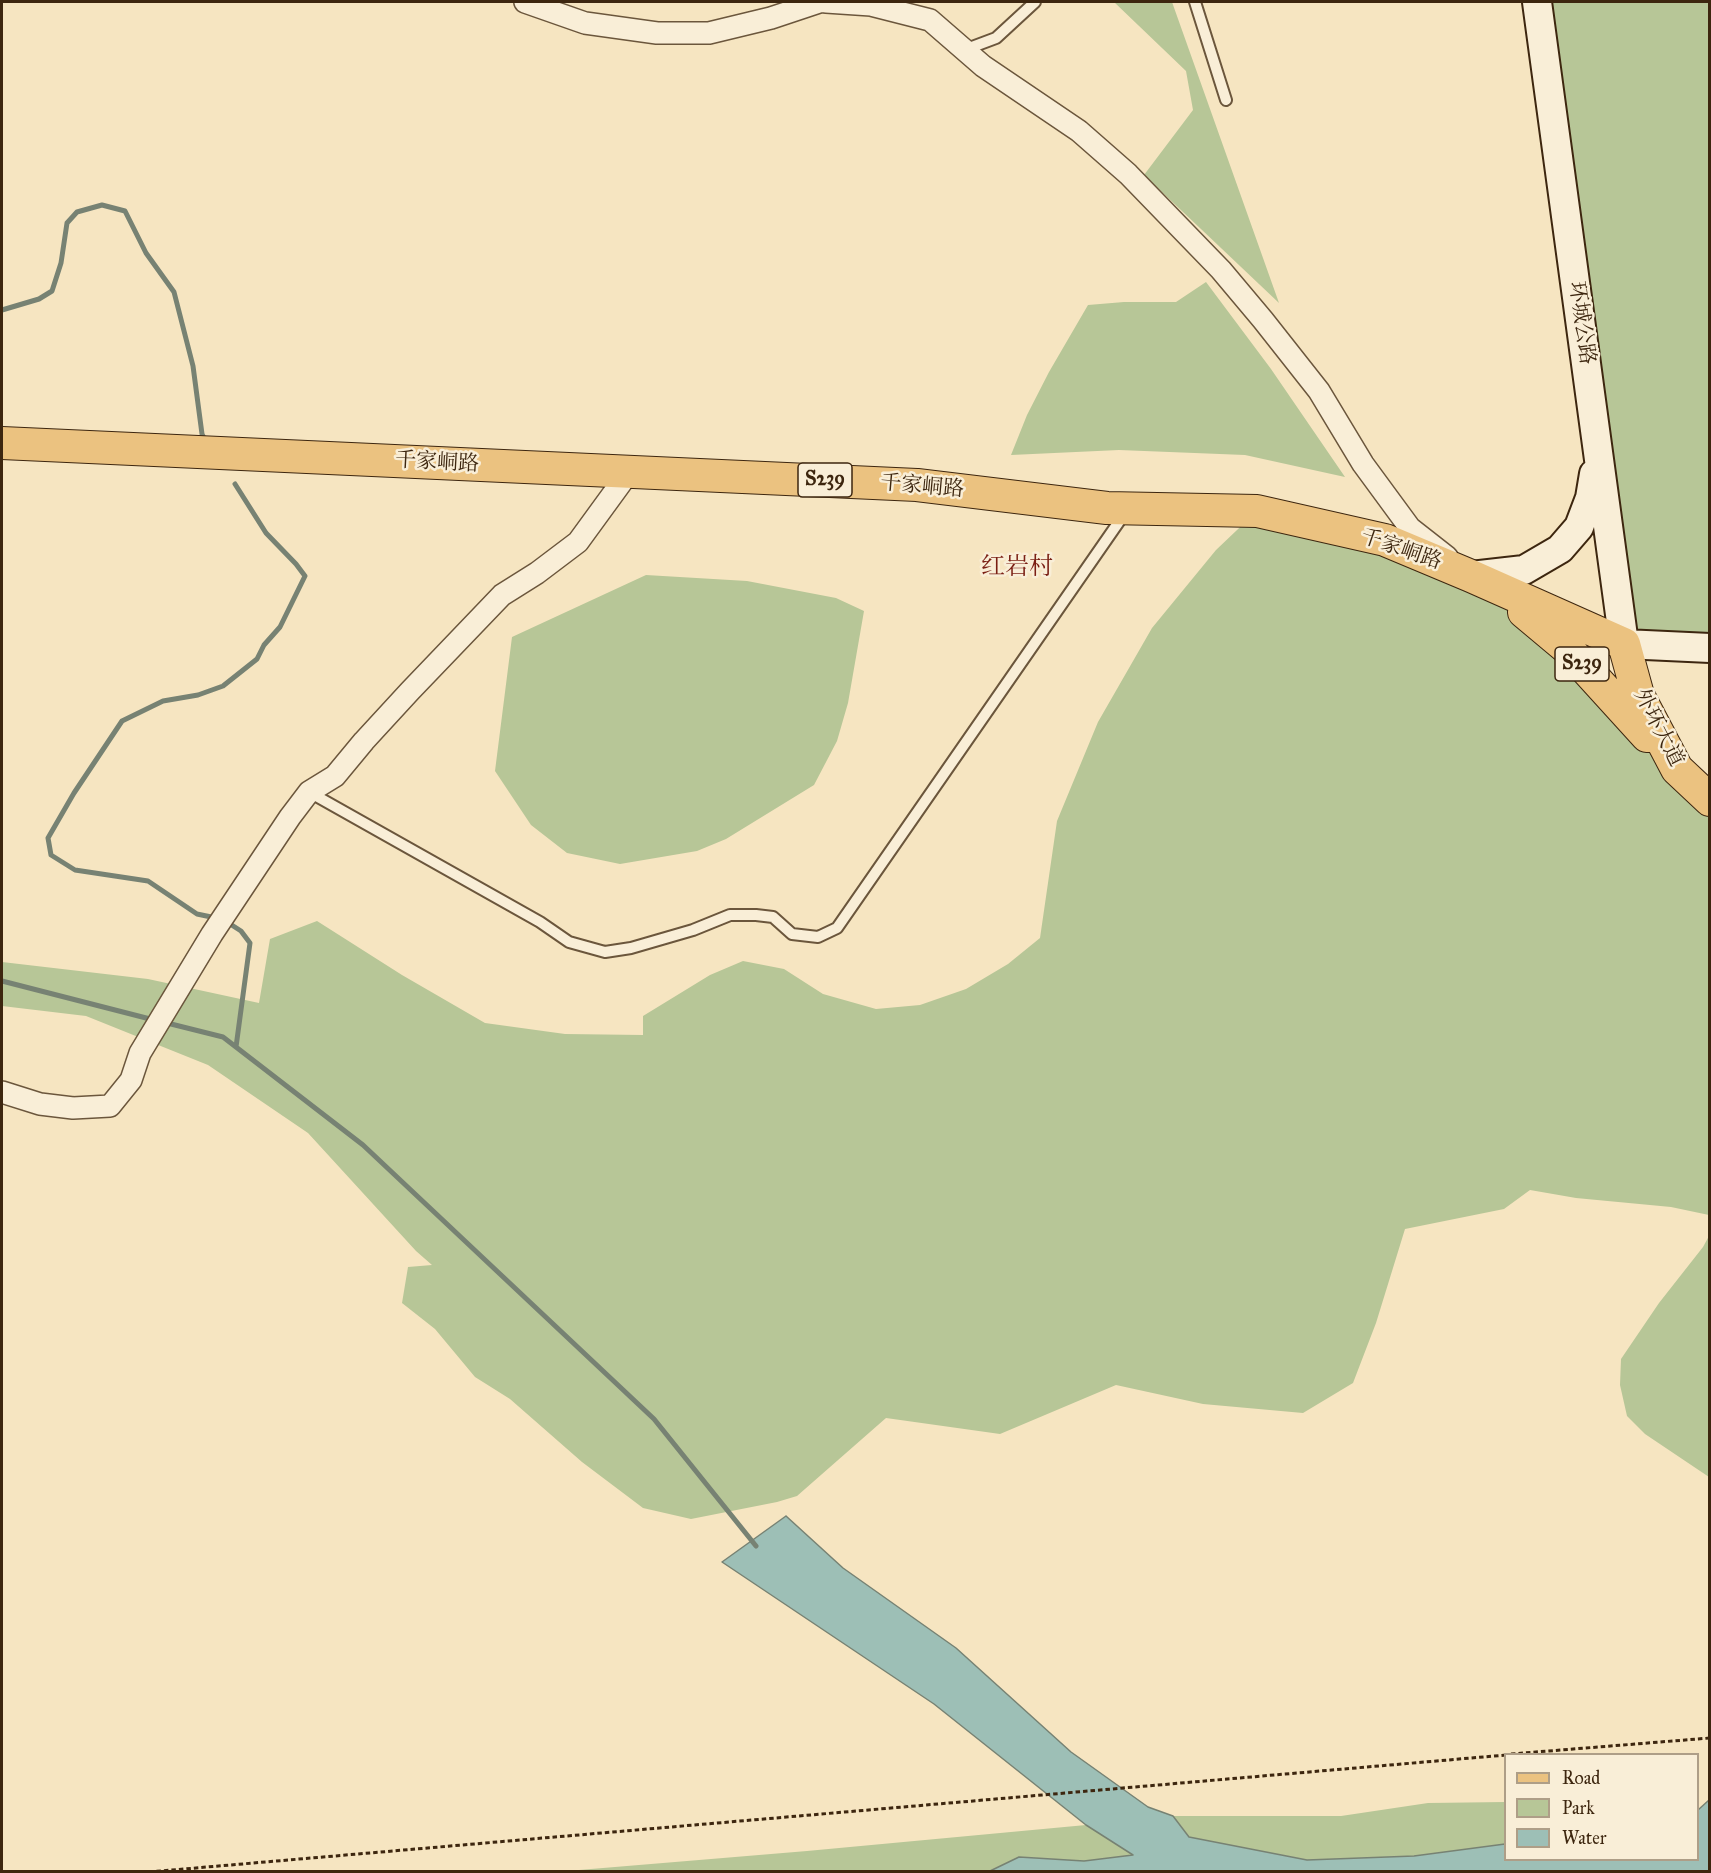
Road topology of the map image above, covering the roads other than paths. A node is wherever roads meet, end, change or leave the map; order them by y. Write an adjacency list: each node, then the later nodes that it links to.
1 (525, 2): 2 (street)
2 (819, 2)
3 (826, 2): 7 (street)
4 (1035, 2): 7 (lane)
5 (1196, 2): 8 (lane)
6 (1538, 2): 10 (main road, 环城公路)
7 (964, 50): 13 (street)
8 (1226, 100)
9 (2, 443): 11 (main road, 千家峒路 / S239)
10 (1597, 448): 13 (main road); 14 (main road, 环城公路)
11 (629, 471): 12 (main road, 千家峒路 / S239); 17 (street)
12 (1128, 508): 13 (main road, 千家峒路 / S239); 17 (lane)
13 (1472, 576): 14 (main road, 千家峒路 / S239); 16 (main road, S239)
14 (1624, 645): 15 (main road, 千家峒路); 16 (main road, 外环大道 / S239)
15 (1710, 648)
16 (1677, 769): 18 (main road, 外环大道 / S239)
17 (309, 792): 19 (street)
18 (1710, 800)
19 (2, 1092)

